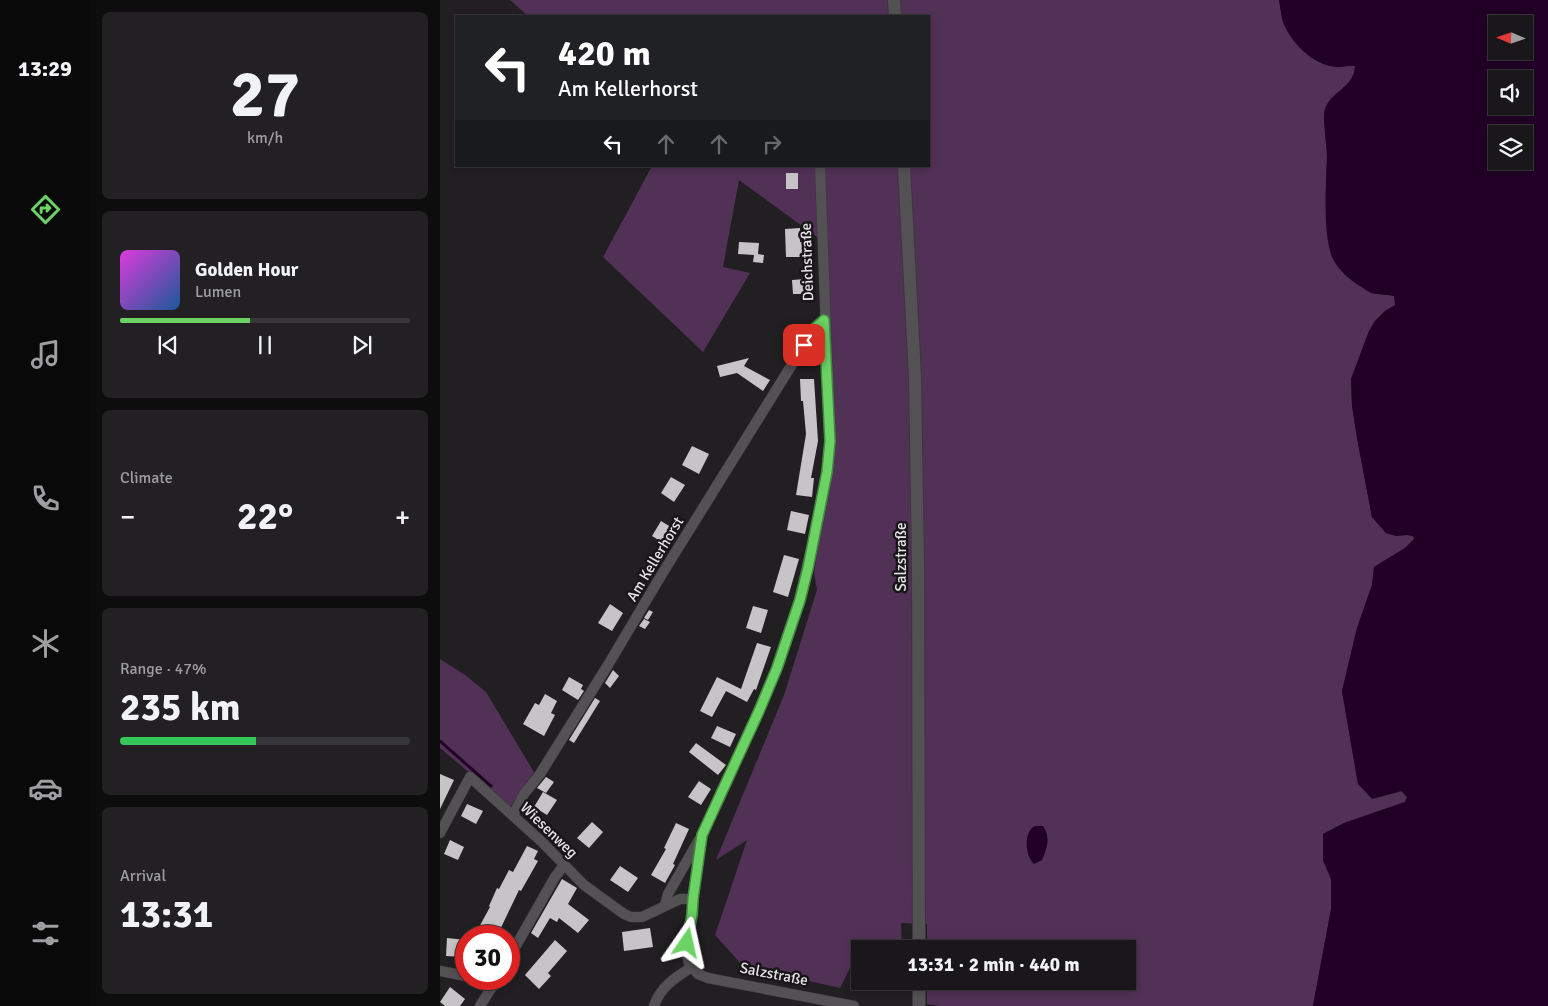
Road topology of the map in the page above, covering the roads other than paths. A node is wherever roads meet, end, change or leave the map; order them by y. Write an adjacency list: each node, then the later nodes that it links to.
1 (894, 0): 2 (street)
2 (895, 15)
3 (820, 167): 5 (street, Deichstraße)
4 (904, 167): 13 (street, Salzstraße)
5 (824, 320): 6 (street, Am Kellerhorst); 8 (street, Deichstraße)
6 (513, 815): 7 (street, Wiesenweg); 9 (street, Wiesenweg)
7 (440, 833)
8 (702, 835): 10 (street, Deichstraße); 11 (street)
9 (564, 865): 11 (street, Wiesenweg); 12 (street)
10 (693, 899): 11 (street, Wiesenweg); 14 (street, Deichstraße)
11 (665, 905)
12 (520, 939)
13 (919, 940)
14 (692, 967): 20 (street); 21 (street, Salzstraße)
15 (440, 971): 16 (street)
16 (455, 974)
17 (490, 990): 19 (street)
18 (919, 990): 22 (street)
19 (480, 1006)
20 (654, 1006)
21 (854, 1006)
22 (919, 1006)

